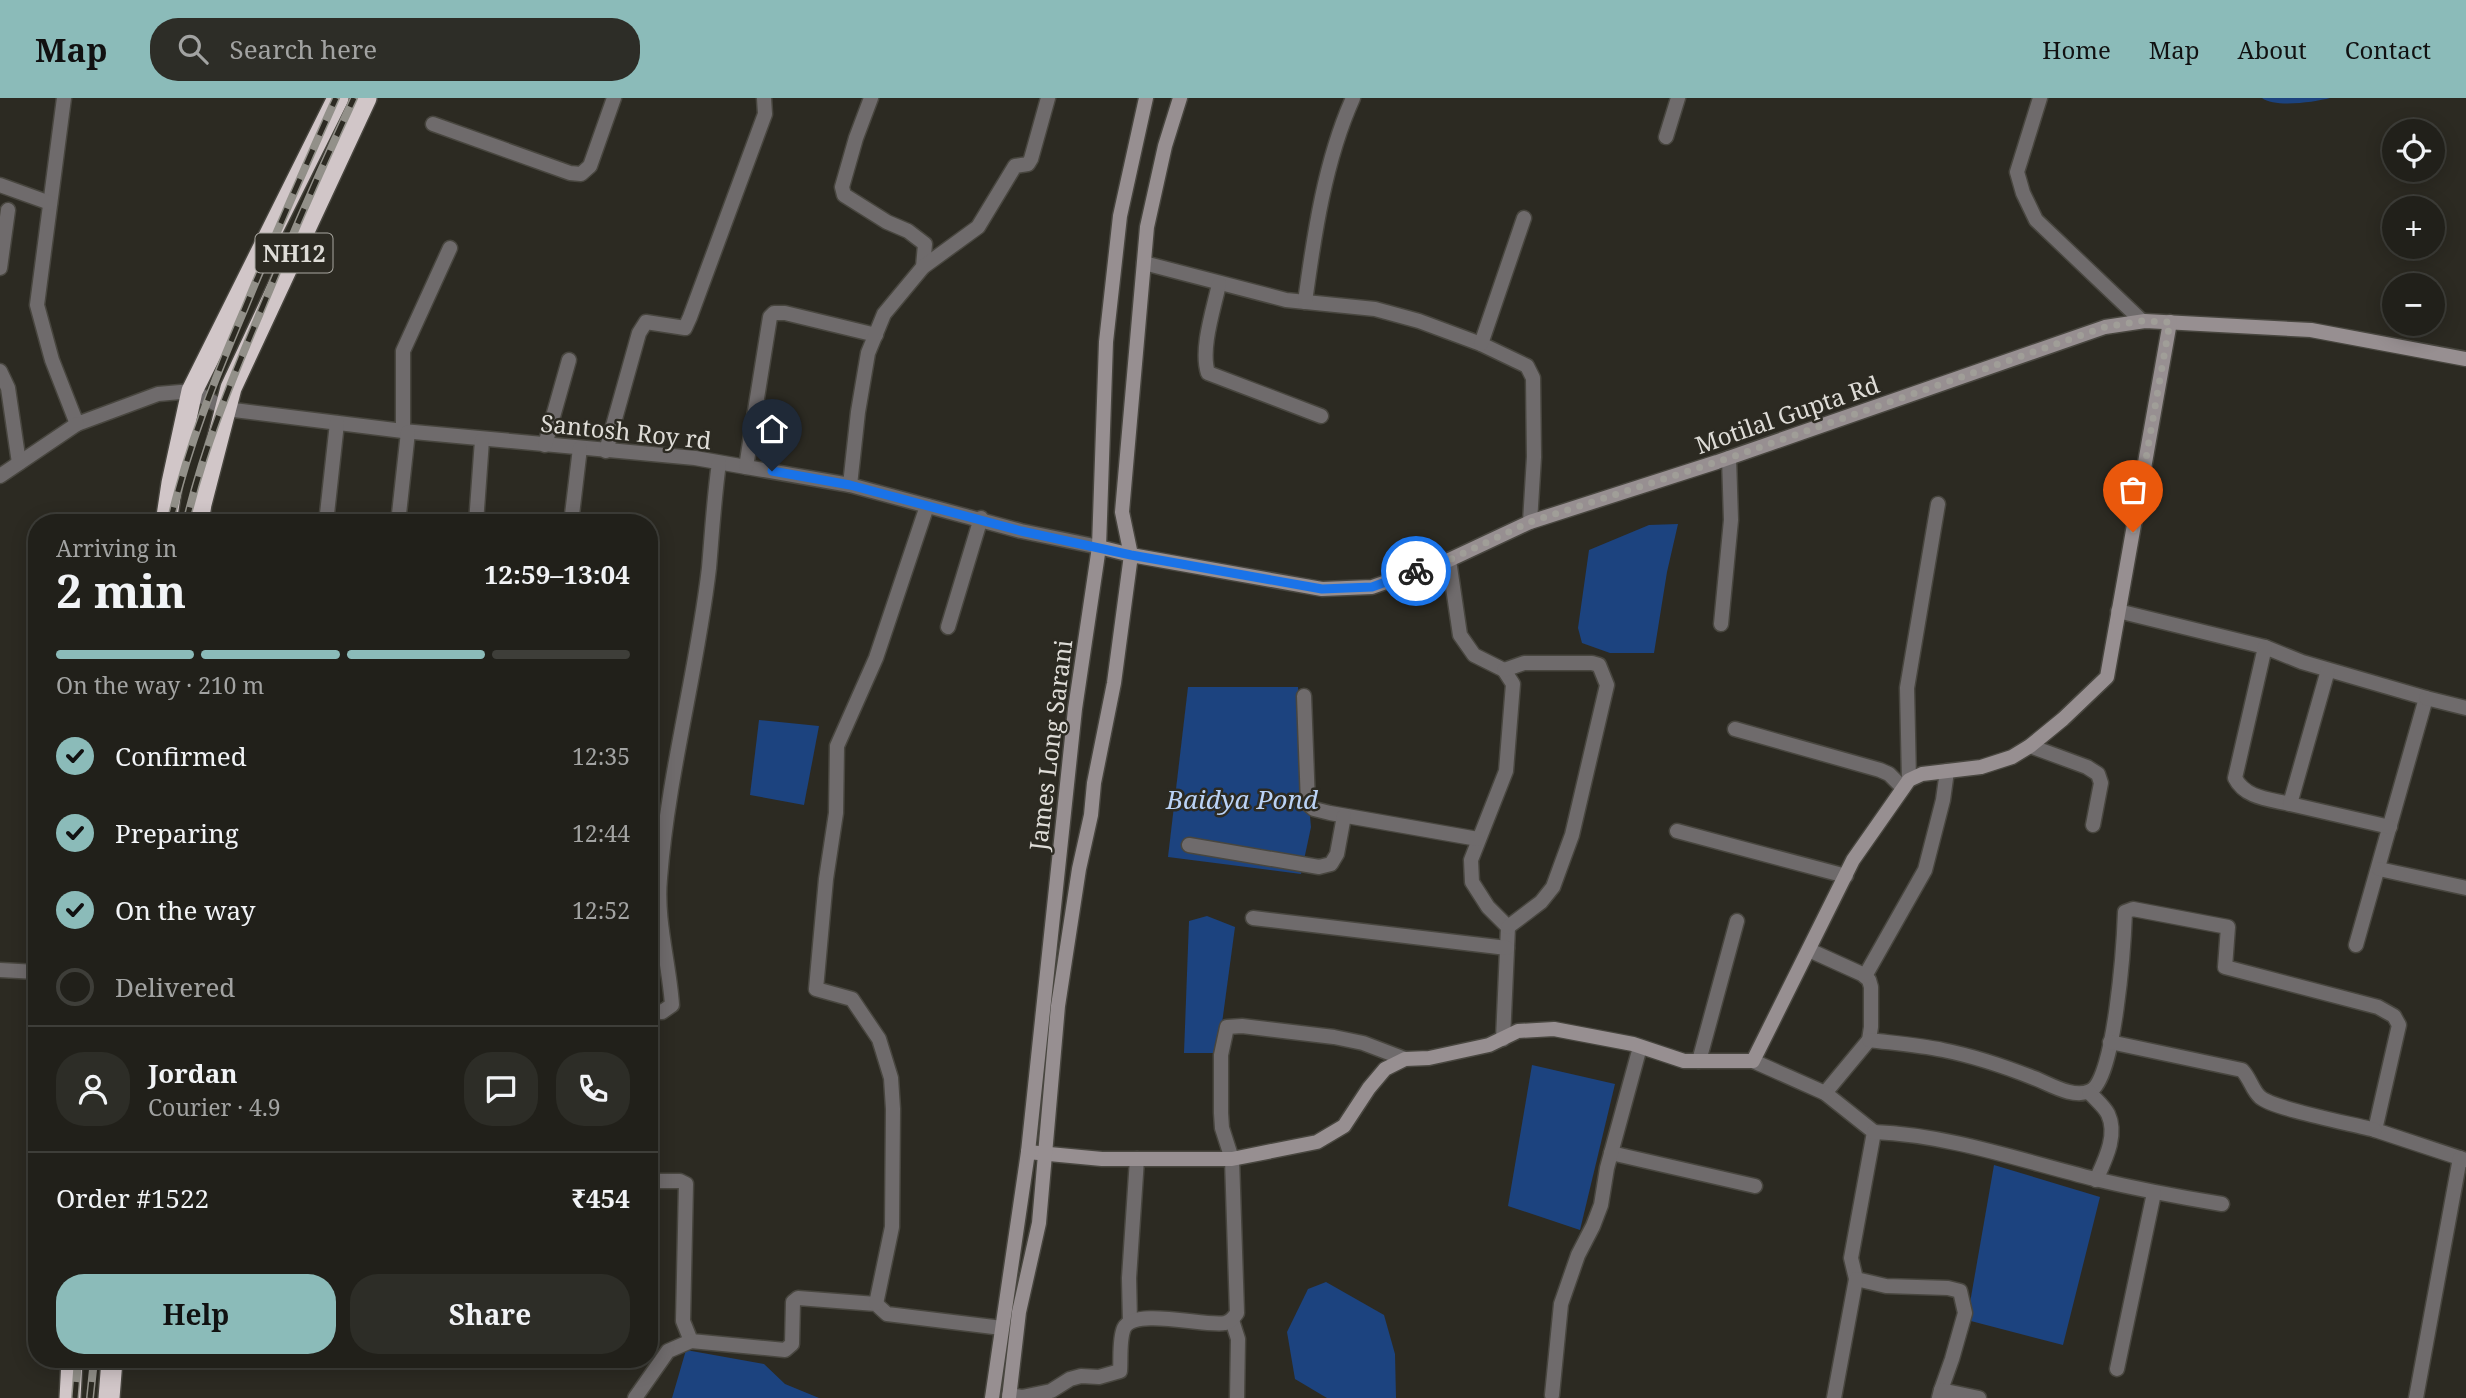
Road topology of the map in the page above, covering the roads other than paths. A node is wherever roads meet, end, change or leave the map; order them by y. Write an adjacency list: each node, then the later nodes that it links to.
1 (64, 98): 17 (street)
2 (338, 98): 16 (highway, NH12)
3 (366, 98): 19 (highway, NH12)
4 (614, 98): 13 (street)
5 (764, 98): 43 (street)
6 (871, 98): 23 (street)
7 (1048, 98): 23 (street)
8 (1146, 98): 60 (street, James Long Sarani)
9 (1180, 98): 22 (street)
10 (1353, 98): 26 (street)
11 (1678, 98): 14 (street)
12 (2040, 98): 27 (street)
13 (433, 124)
14 (1666, 137)
15 (0, 185): 17 (street)
16 (288, 199): 19 (highway); 34 (highway, NH12)
17 (50, 204): 37 (street)
18 (8, 210): 24 (street)
19 (314, 211): 35 (highway, NH12)
20 (1524, 218): 30 (street)
21 (450, 248): 39 (street)
22 (1144, 263): 25 (street); 61 (street)
23 (923, 267): 29 (street)
24 (0, 268)
25 (1219, 284): 26 (street); 36 (street)
26 (1305, 302): 30 (street)
27 (2142, 321): 28 (street, Motilal Gupta Rd); 44 (street, Motilal Gupta Rd)
28 (2170, 322): 31 (street, Motilal Gupta Rd); 63 (street)
29 (876, 335): 47 (street); 49 (street)
30 (1481, 344): 59 (street)
31 (2466, 359)
32 (569, 360): 41 (street)
33 (0, 371): 45 (street)
34 (192, 391): 35 (street); 37 (street); 52 (highway, NH12)
35 (226, 410): 38 (street, Santosh Roy rd); 53 (highway, NH12)
36 (1321, 416)
37 (77, 424): 45 (street)
38 (337, 424): 39 (street, Santosh Roy rd); 54 (street)
39 (405, 432): 40 (street, Santosh Roy rd); 55 (street)
40 (482, 440): 41 (street, Santosh Roy rd); 56 (street)
41 (545, 445): 42 (street, Santosh Roy rd)
42 (580, 448): 43 (street, Santosh Roy rd); 57 (street)
43 (606, 451): 46 (street, Santosh Roy rd)
44 (1729, 458): 59 (street, Motilal Gupta Rd); 64 (street)
45 (19, 463): 48 (street)
46 (719, 463): 47 (street, Santosh Roy rd); 95 (street)
47 (746, 467): 49 (street, Santosh Roy rd)
48 (0, 476)
49 (850, 485): 51 (street, Santosh Roy rd)
50 (1938, 504): 75 (street)
51 (927, 506): 58 (street, Santosh Roy rd); 121 (street)
52 (167, 514)
53 (199, 514)
54 (327, 514)
55 (399, 514)
56 (477, 514)
57 (572, 514)
58 (981, 518): 60 (street, Santosh Roy rd); 65 (street)
59 (1530, 522): 62 (street, Motilal Gupta Rd)
60 (1099, 547): 61 (street, Motilal Gupta Rd); 103 (street, James Long Sarani)
61 (1131, 555): 62 (street, Motilal Gupta Rd); 104 (street)
62 (1449, 560): 67 (street)
63 (2119, 611): 66 (street); 73 (street)
64 (1721, 624)
65 (948, 627)
66 (2265, 647): 68 (street); 76 (street)
67 (1504, 670): 81 (street); 88 (street)
68 (2328, 670): 70 (street); 76 (street)
69 (1304, 696): 77 (street)
70 (2426, 698): 71 (street); 79 (street)
71 (2466, 708)
72 (1735, 729): 75 (street)
73 (2030, 746): 74 (street); 78 (street)
74 (1947, 771): 75 (street); 94 (street)
75 (1906, 784): 84 (street)
76 (2290, 804): 79 (street)
77 (1344, 816): 81 (street); 82 (street)
78 (2093, 825)
79 (2390, 827): 83 (street)
80 (1677, 831): 84 (street)
81 (1478, 838): 88 (street)
82 (1189, 845)
83 (2379, 869): 85 (street); 89 (street)
84 (1846, 876): 91 (street)
85 (2466, 888)
86 (1253, 918): 90 (street)
87 (1737, 921): 101 (street)
88 (1508, 927): 90 (street)
89 (2356, 945)
90 (1507, 948): 96 (street)
91 (1809, 950): 94 (street); 102 (street)
92 (0, 970): 93 (street)
93 (28, 972)
94 (1865, 976): 97 (street)
95 (658, 1012)
96 (1503, 1039): 99 (street); 100 (street)
97 (1869, 1040): 105 (street); 106 (street)
98 (2110, 1042): 105 (street); 107 (street); 107 (street)
99 (1640, 1046): 101 (street); 111 (street)
100 (1405, 1059): 113 (street); 113 (street)
101 (1699, 1061): 102 (street)
102 (1754, 1061): 106 (street)
103 (1036, 1077): 104 (street); 109 (street, James Long Sarani)
104 (1052, 1079): 110 (street)
105 (2089, 1092): 115 (street)
106 (1825, 1093): 108 (street)
107 (2375, 1130): 114 (street)
108 (1874, 1132): 115 (street); 120 (street)
109 (1028, 1152): 110 (street); 124 (street, James Long Sarani)
110 (1044, 1153): 112 (street); 132 (street)
111 (1611, 1153): 117 (street); 133 (street)
112 (1137, 1159): 113 (street); 123 (street)
113 (1232, 1159): 122 (street)
114 (2463, 1159): 141 (street)
115 (2096, 1180): 118 (street)
116 (658, 1181): 125 (street)
117 (1755, 1186)
118 (2154, 1192): 119 (street); 130 (street)
119 (2222, 1204)
120 (1856, 1279): 131 (street); 139 (street)
121 (876, 1304): 124 (street); 125 (street)
122 (1232, 1320): 123 (street); 138 (street)
123 (1130, 1322): 132 (street)
124 (1002, 1328): 137 (street, James Long Sarani)
125 (691, 1341): 126 (street)
126 (658, 1365)
127 (72, 1368): 134 (highway)
128 (111, 1368): 135 (highway)
129 (656, 1368): 136 (street)
130 (2117, 1369)
131 (1940, 1394): 140 (street)
132 (1009, 1397)
133 (1556, 1397)
134 (70, 1398)
135 (109, 1398)
136 (635, 1398)
137 (992, 1398)
138 (1237, 1398)
139 (1834, 1398)
140 (1979, 1398)
141 (2416, 1398)

